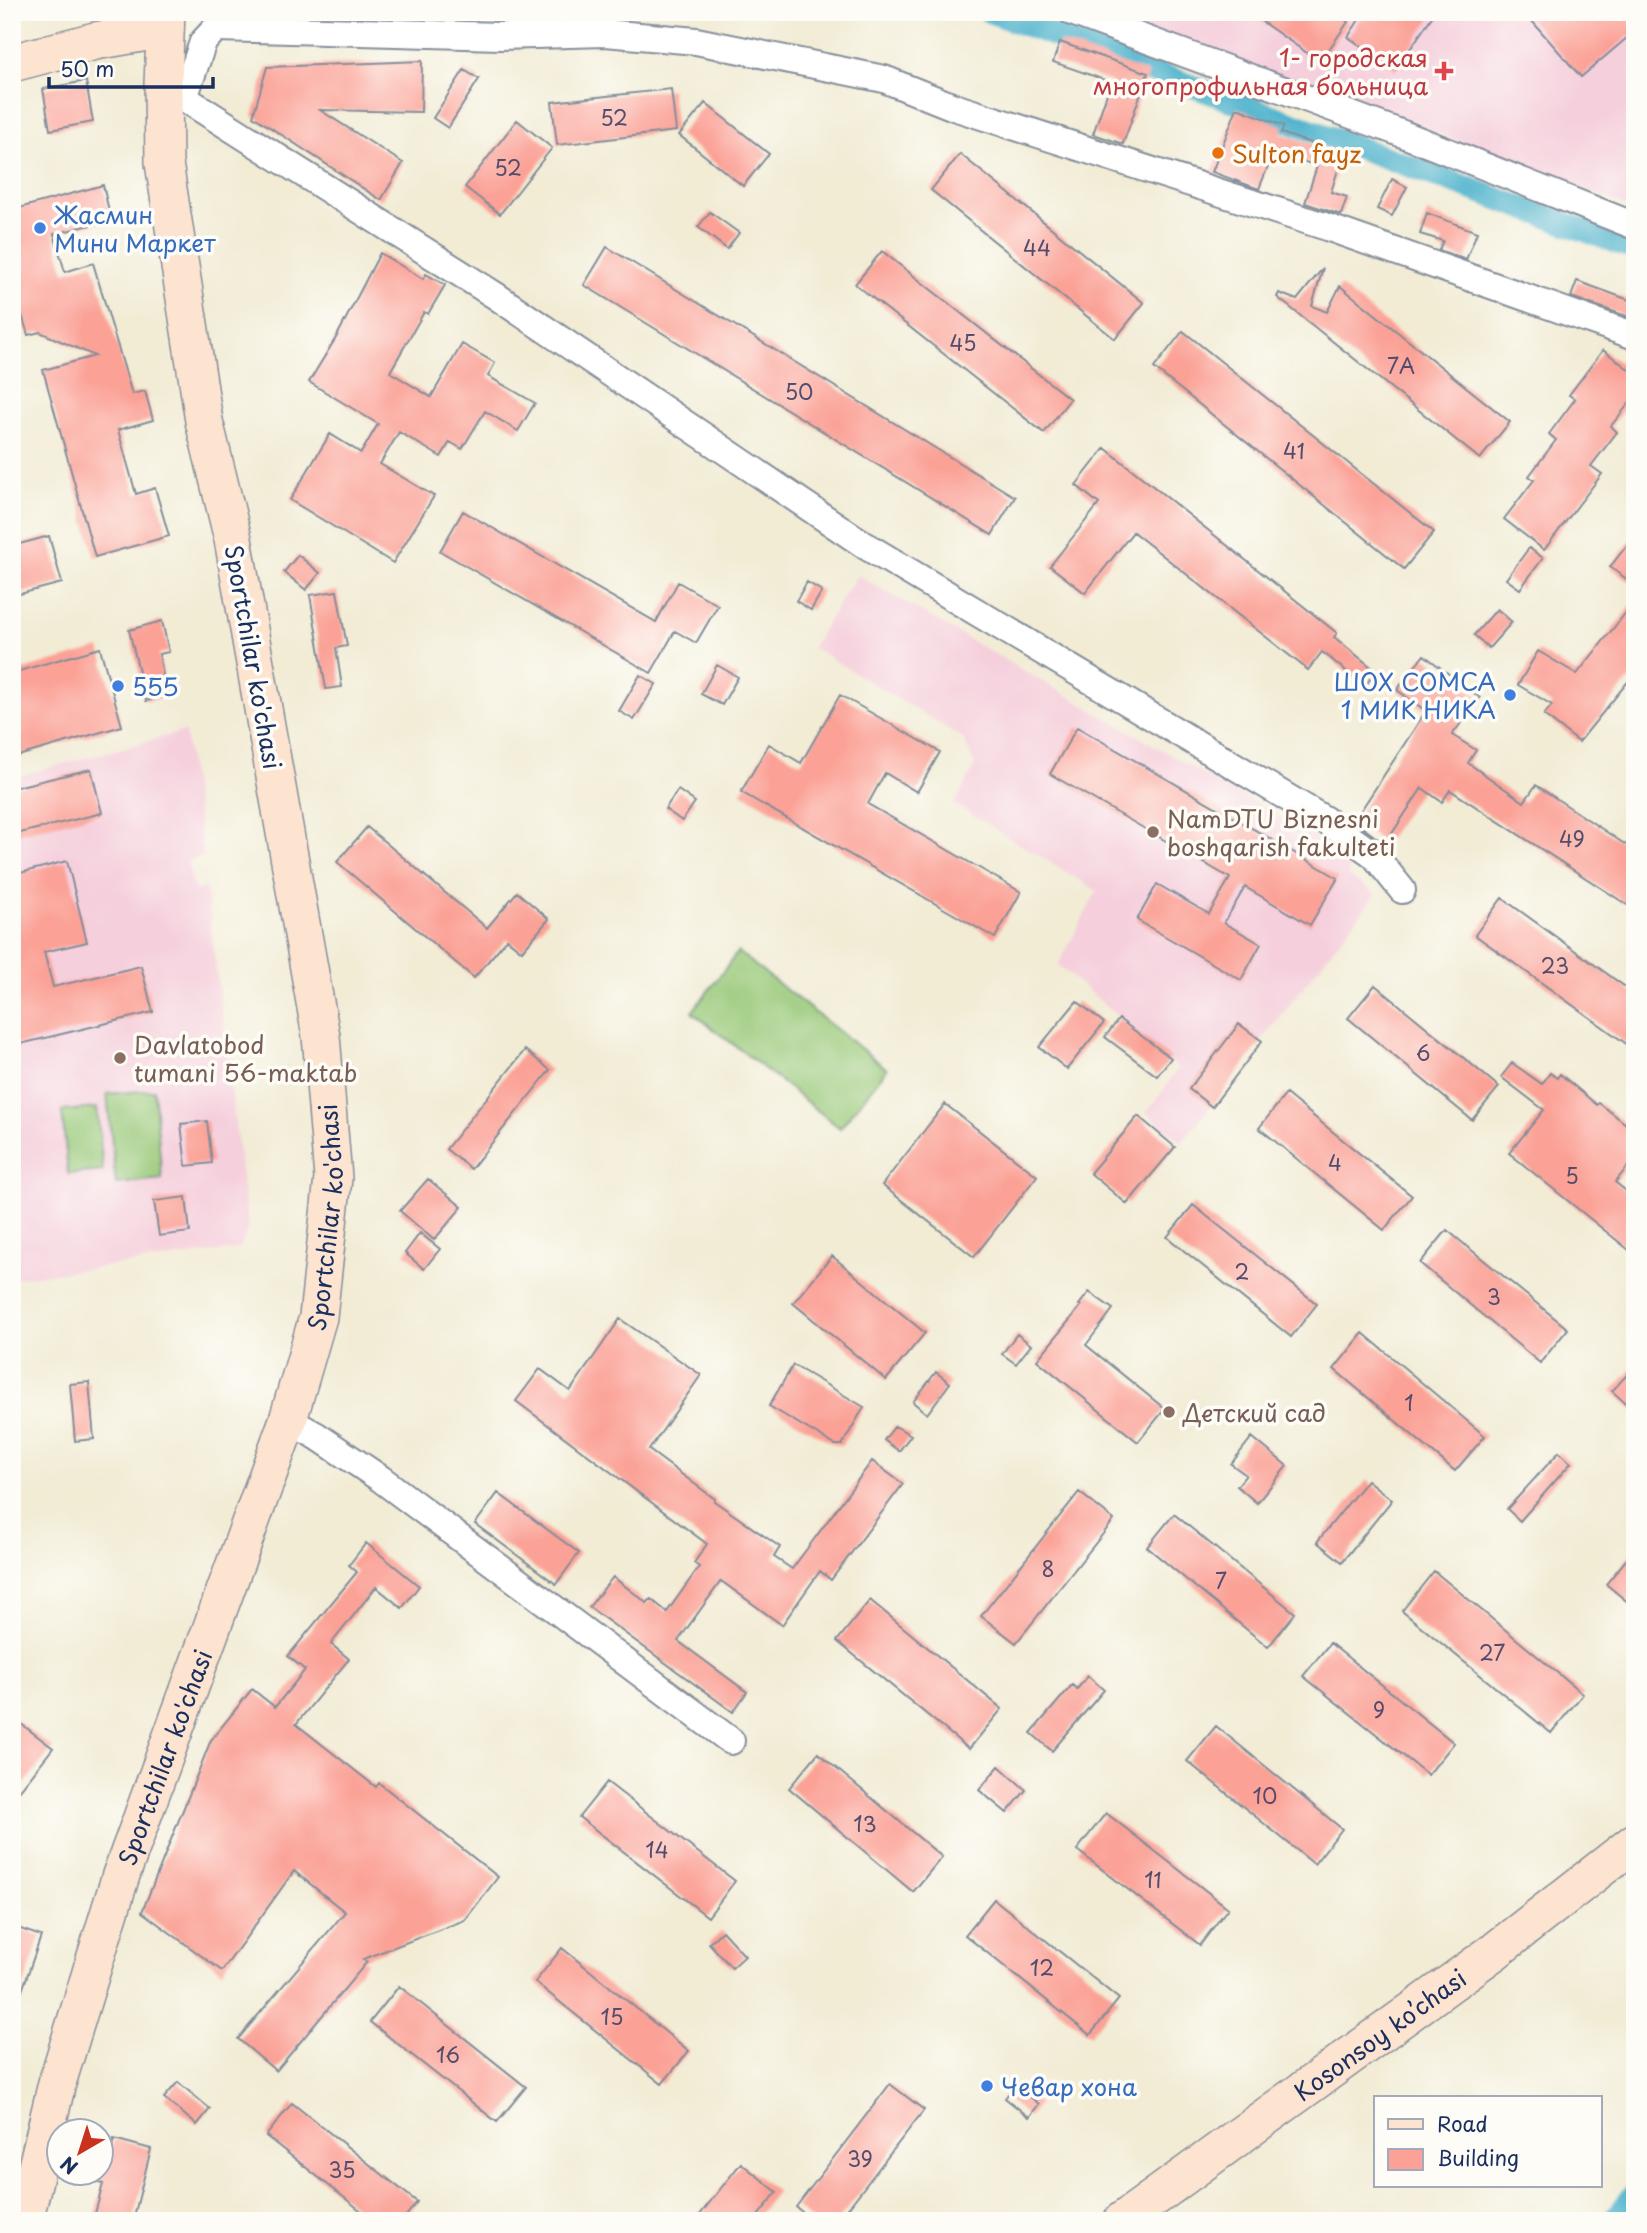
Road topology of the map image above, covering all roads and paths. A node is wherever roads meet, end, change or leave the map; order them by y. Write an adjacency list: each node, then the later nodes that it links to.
1 (1072, 12): 5 (street)
2 (165, 21): 3 (street); 4 (street, Sportchilar ko'chasi)
3 (12, 62)
4 (173, 91): 6 (street); 7 (street); 8 (street, Sportchilar ko'chasi)
5 (1635, 226)
6 (1635, 336)
7 (1402, 890)
8 (288, 1420): 9 (street); 11 (street, Sportchilar ko'chasi)
9 (731, 1741)
10 (1635, 1842): 12 (street, Kosonsoy ko’chasi)
11 (23, 2221)
12 (1122, 2221)

